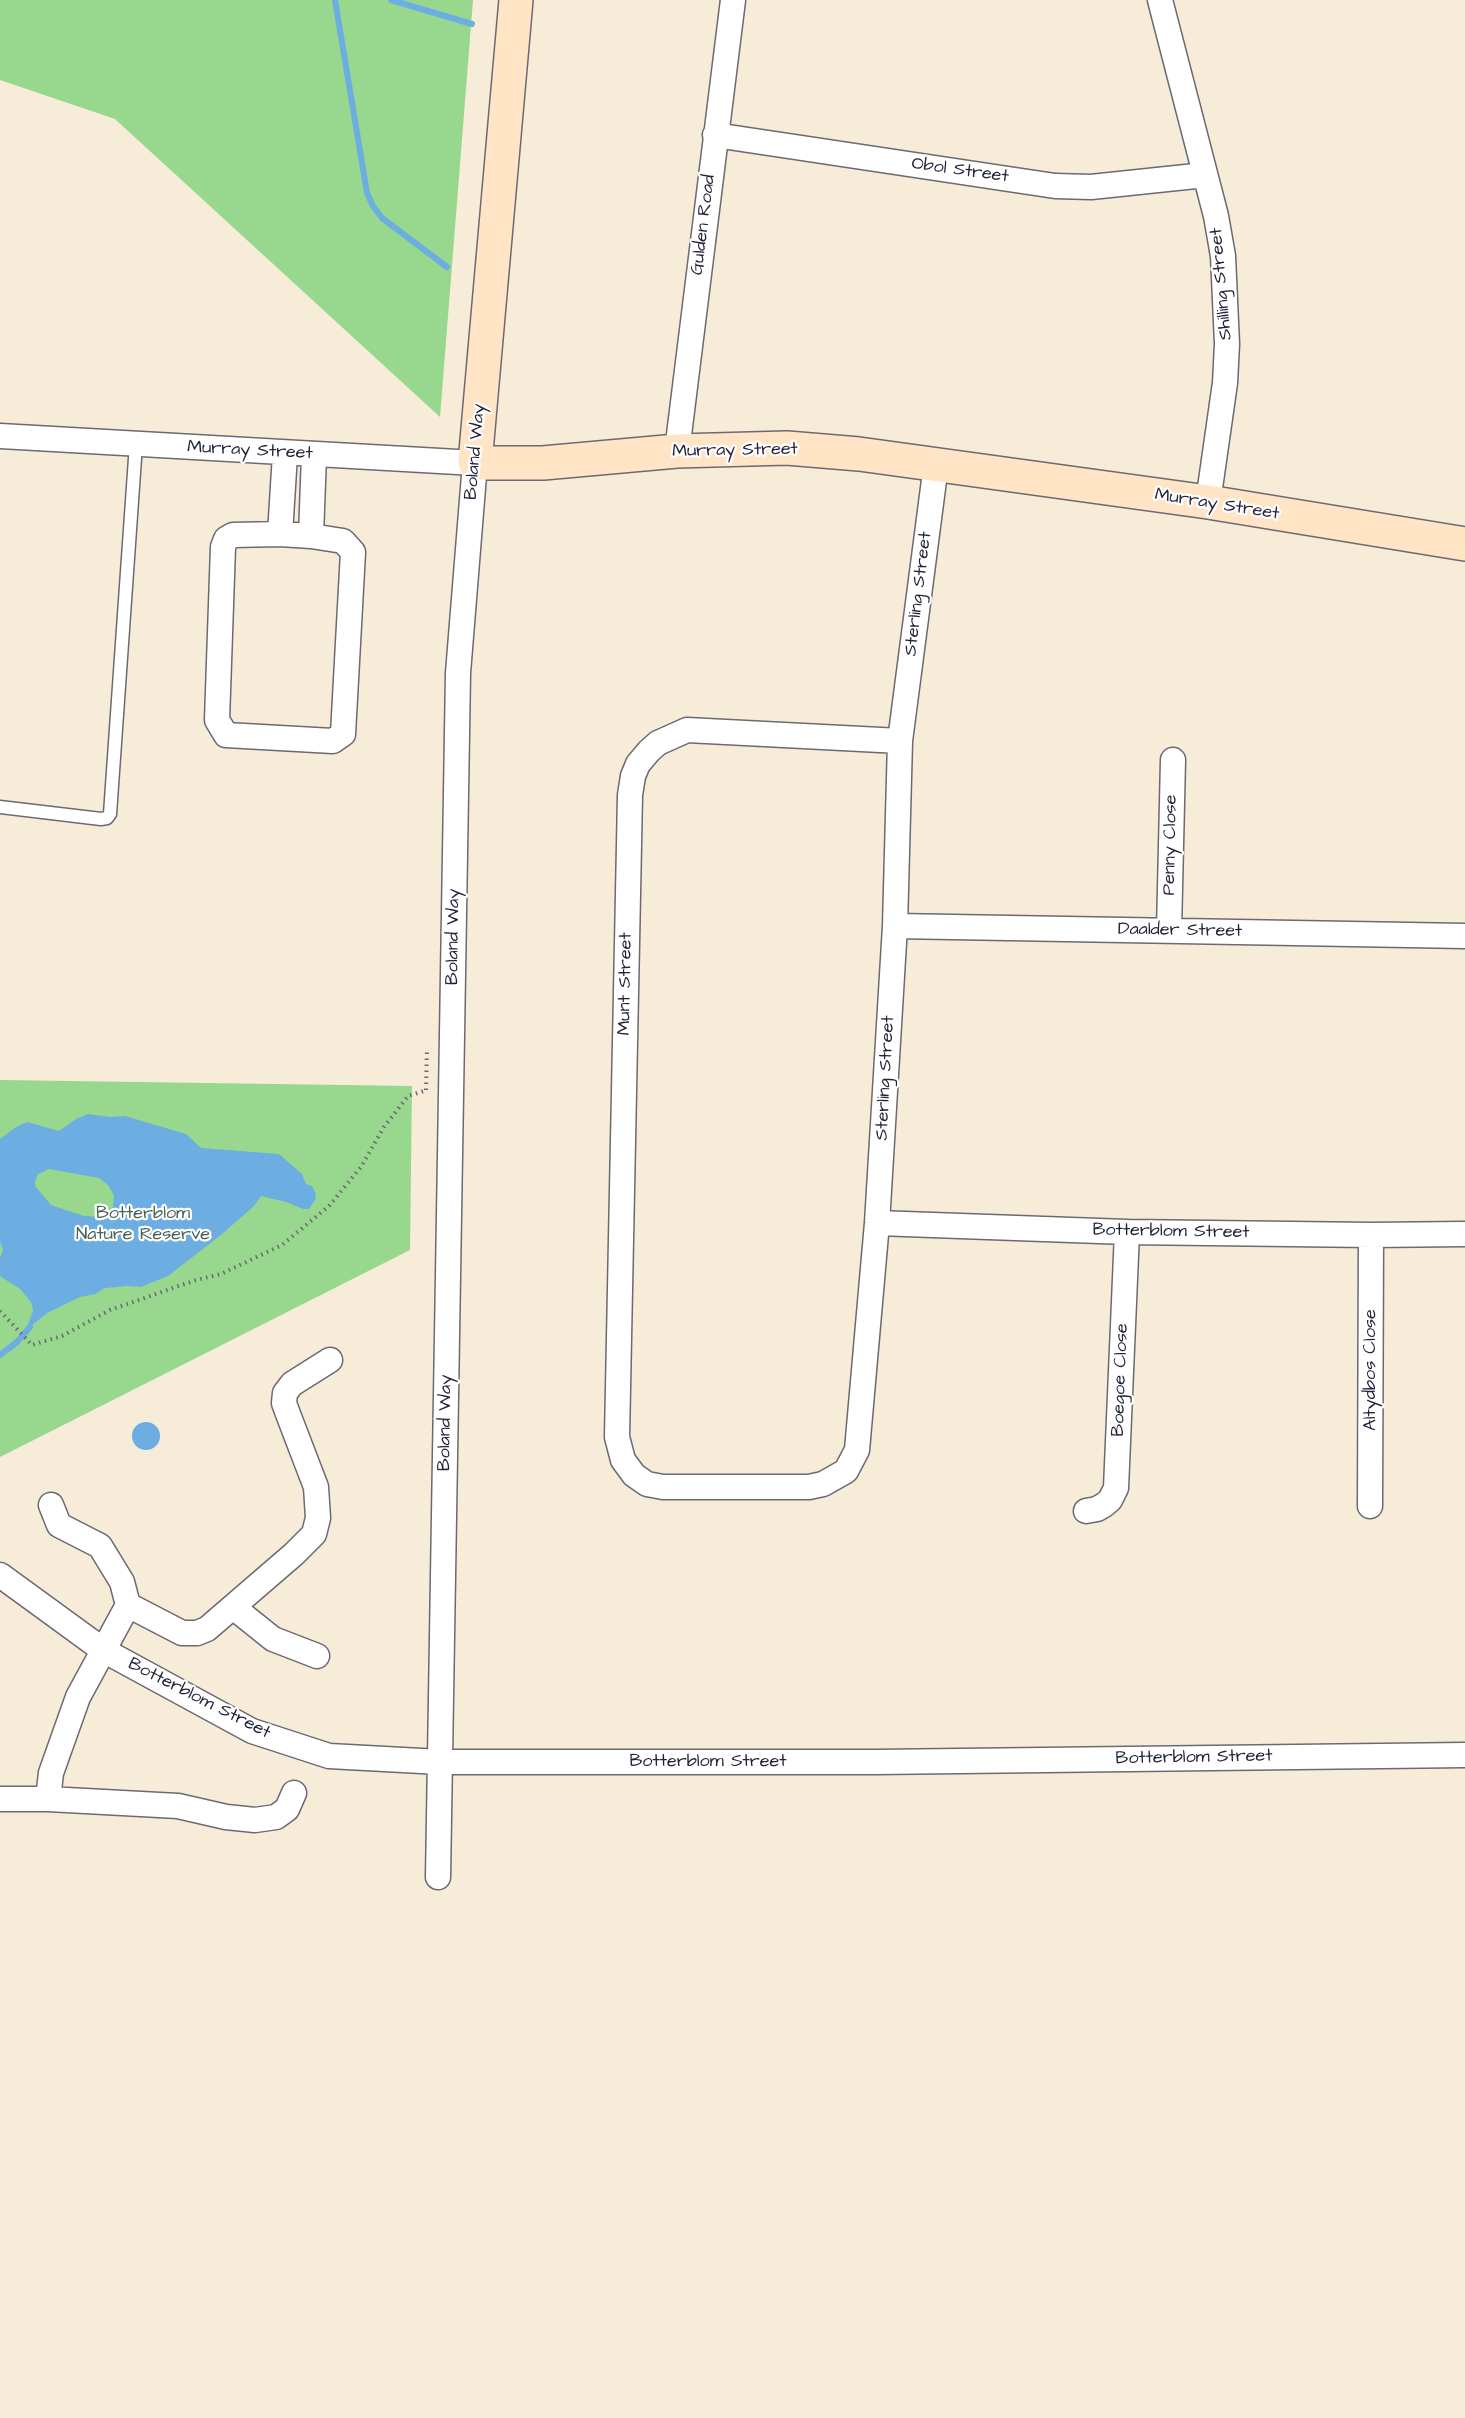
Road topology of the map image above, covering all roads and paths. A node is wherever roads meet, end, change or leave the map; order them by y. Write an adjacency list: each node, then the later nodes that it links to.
1 (516, 0): 11 (street, Boland Way)
2 (733, 0): 4 (street, Gulden Road)
3 (1160, 0): 5 (street, Shilling Street)
4 (716, 135): 5 (street, Obol Street); 8 (street, Gulden Road)
5 (1206, 175): 13 (street, Shilling Street)
6 (0, 436): 7 (street, Murray Street)
7 (136, 444): 9 (street, Murray Street); 19 (lane)
8 (677, 451): 11 (street, Murray Street); 12 (street, Murray Street)
9 (285, 454): 10 (street, Murray Street); 14 (street)
10 (314, 455): 11 (street, Murray Street); 15 (street)
11 (475, 463): 24 (street, Boland Way)
12 (936, 465): 13 (street, Murray Street); 17 (street, Sterling Street)
13 (1208, 502): 16 (street, Murray Street)
14 (280, 534): 15 (street); 15 (street)
15 (311, 536)
16 (1465, 544)
17 (900, 741): 20 (street, Sterling Street); 32 (street, Munt Street)
18 (1173, 760): 21 (street, Penny Close)
19 (0, 807)
20 (895, 926): 21 (street, Daalder Street); 26 (street, Sterling Street)
21 (1169, 931): 22 (street, Daalder Street)
22 (1465, 936)
23 (427, 1042): 25 (path)
24 (451, 1086): 25 (path); 42 (street, Boland Way)
25 (426, 1090): 30 (path)
26 (878, 1223): 27 (street, Botterblom Street); 32 (street, Sterling Street)
27 (1127, 1232): 29 (street, Botterblom Street); 35 (street, Boegoe Close)
28 (1465, 1234): 29 (street, Botterblom Street)
29 (1371, 1235): 34 (street, Altydbos Close)
30 (0, 1311)
31 (330, 1360): 38 (street)
32 (634, 1475)
33 (51, 1505): 37 (street)
34 (1370, 1506)
35 (1086, 1511)
36 (0, 1575): 39 (street, Botterblom Street)
37 (128, 1605): 38 (street); 39 (street)
38 (233, 1607): 40 (street)
39 (103, 1650): 42 (street, Botterblom Street); 45 (street)
40 (317, 1656)
41 (1465, 1755): 42 (street, Botterblom Street)
42 (440, 1762): 46 (street, Boland Way)
43 (294, 1793): 45 (street)
44 (0, 1799): 45 (street)
45 (48, 1799)
46 (438, 1877)

